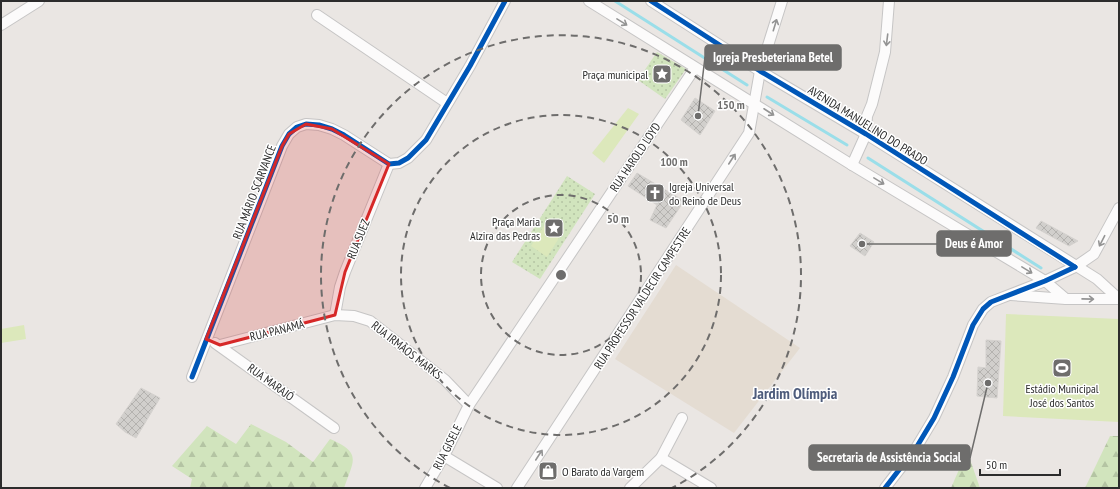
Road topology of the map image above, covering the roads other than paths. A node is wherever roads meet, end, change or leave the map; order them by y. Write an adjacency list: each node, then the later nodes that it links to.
1 (39, 1): 8 (street)
2 (505, 1): 11 (street)
3 (590, 1): 9 (street, one-way to 9)
4 (651, 1): 10 (street, AVENIDA MANUELINO DO PRADO)
5 (782, 1): 10 (street, RUA PROFESSOR VALDECIR CAMPESTRE, one-way to 5)
6 (889, 1): 13 (street, one-way to 13)
7 (317, 15): 11 (street)
8 (1, 25)
9 (696, 68): 12 (street); 26 (street, RUA HAROLD LOYD)
10 (760, 71): 12 (street, RUA PROFESSOR VALDECIR CAMPESTRE); 13 (street, AVENIDA MANUELINO DO PRADO)
11 (447, 103): 14 (street)
12 (755, 103): 15 (street, one-way to 15); 33 (street, RUA PROFESSOR VALDECIR CAMPESTRE, one-way to 12)
13 (866, 134): 15 (street); 17 (street, AVENIDA MANUELINO DO PRADO)
14 (389, 164): 22 (street, RUA SUEZ); 23 (street, RUA MÁRIO SCARVANCE)
15 (852, 164): 18 (street, one-way to 18)
16 (1119, 208): 17 (street, one-way to 17)
17 (1075, 267): 18 (street); 21 (street, AVENIDA MANUELINO DO PRADO)
18 (1045, 281): 19 (street); 20 (street)
19 (1007, 295): 20 (street); 36 (street)
20 (1066, 299): 21 (street, one-way to 21)
21 (1119, 299)
22 (335, 315): 24 (street, RUA PANAMÁ); 26 (street, RUA IRMÃOS MARKS)
23 (206, 339): 24 (street, RUA MARAJÓ); 25 (street, RUA MÁRIO SCARVANCE)
24 (220, 345): 28 (street, RUA MARAJÓ)
25 (192, 377)
26 (469, 404): 29 (street, RUA GISELE)
27 (682, 418): 30 (street)
28 (334, 428)
29 (444, 456): 31 (street, RUA GISELE); 32 (street)
30 (661, 458): 34 (street); 35 (street)
31 (425, 488)
32 (497, 488)
33 (517, 488)
34 (630, 488)
35 (711, 488)
36 (885, 488)

